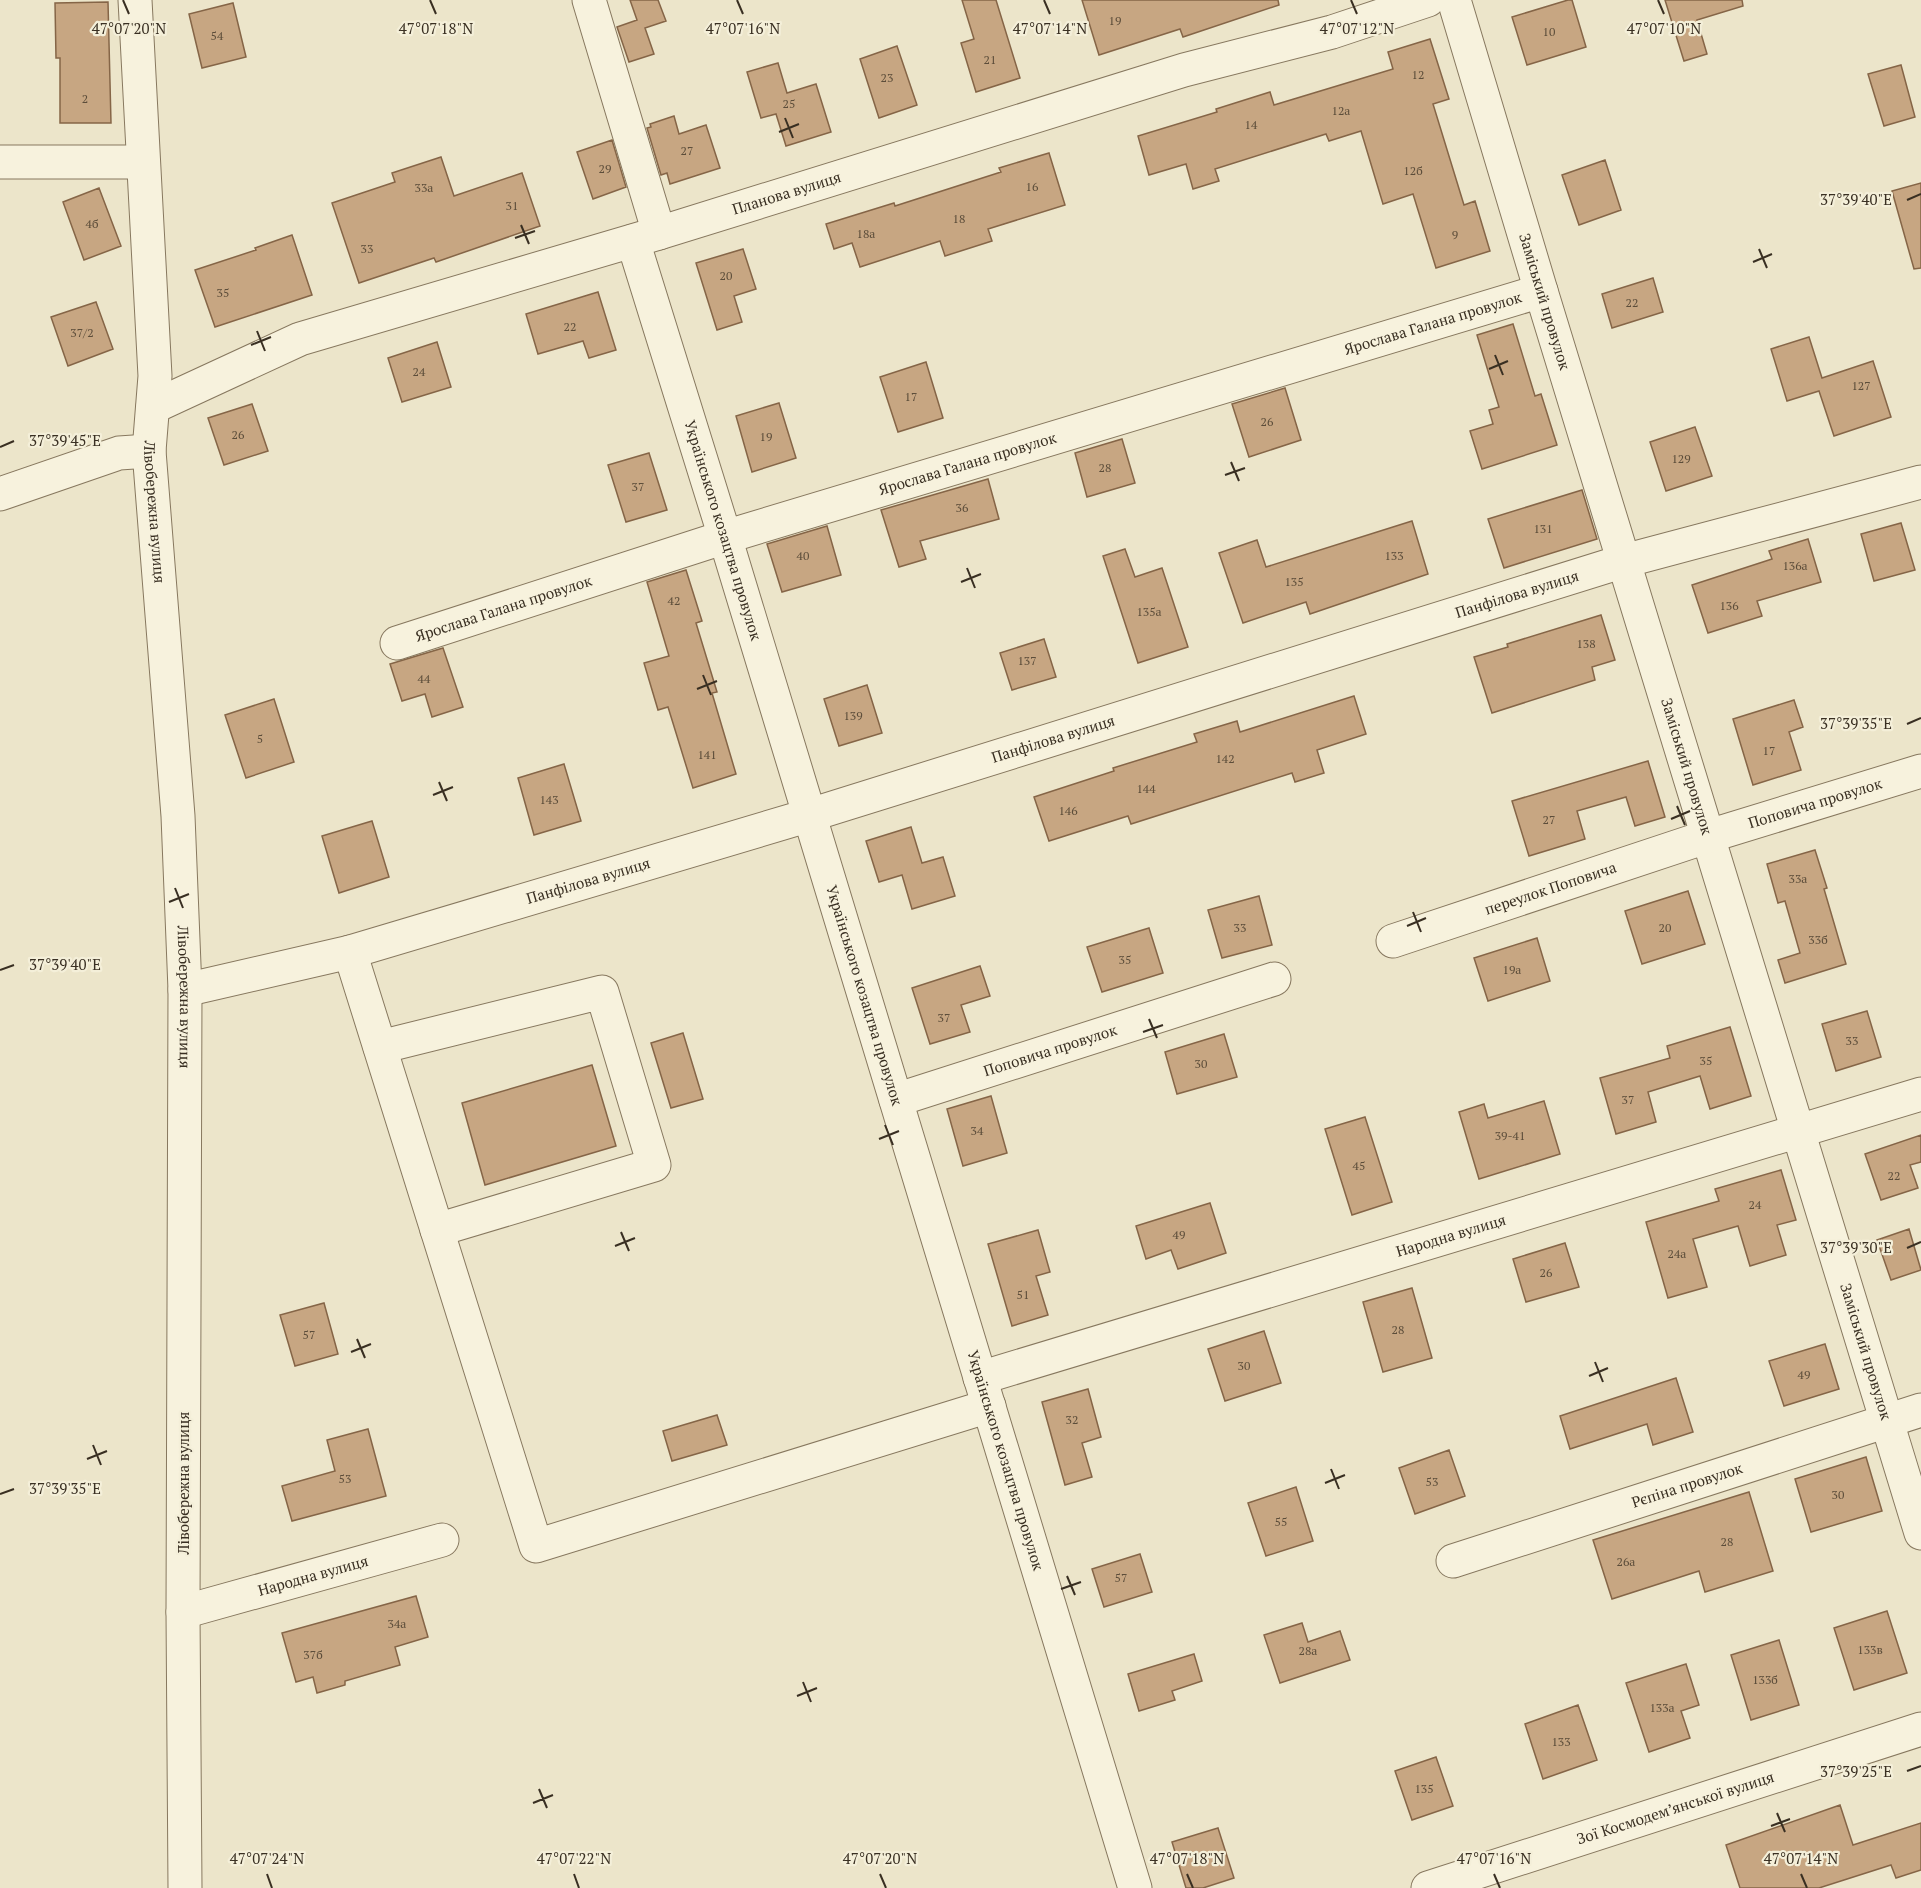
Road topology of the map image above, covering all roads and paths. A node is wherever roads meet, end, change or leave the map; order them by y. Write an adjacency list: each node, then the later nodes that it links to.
1 (135, 0): 6 (street, Лівобережна вулиця)
2 (589, 0): 7 (street, Українського козацтва провулок)
3 (1428, 0): 7 (street, Планова вулиця)
4 (1454, 0): 8 (street, Заміський провулок)
5 (0, 162): 6 (street)
6 (143, 162): 9 (street, Лівобережна вулиця)
7 (646, 237): 9 (street, Планова вулиця); 13 (street, Українського козацтва провулок)
8 (1541, 291): 13 (street, Ярослава Галана провулок); 14 (street, Заміський провулок)
9 (153, 407): 10 (street, Лівобережна вулиця)
10 (149, 451): 12 (street); 22 (street, Лівобережна вулиця)
11 (1921, 483): 14 (street, Панфілова вулиця)
12 (0, 494)
13 (725, 537): 15 (street, Ярослава Галана провулок); 17 (street, Українського козацтва провулок)
14 (1624, 561): 17 (street, Панфілова вулиця); 18 (street, Заміський провулок)
15 (397, 643)
16 (1921, 771): 18 (street, Поповича провулок)
17 (810, 815): 20 (street, Панфілова вулиця); 25 (street, Українського козацтва провулок)
18 (1709, 836): 19 (street, переулок Поповича); 26 (street, Заміський провулок)
19 (1393, 941)
20 (350, 952): 22 (street, Панфілова вулиця); 23 (street)
21 (1274, 979): 25 (street, Поповича провулок)
22 (185, 990): 34 (street, Лівобережна вулиця)
23 (380, 1047): 27 (street); 27 (street)
24 (1921, 1094): 26 (street, Народна вулиця)
25 (896, 1100): 28 (street, Українського козацтва провулок)
26 (1800, 1131): 28 (street, Народна вулиця); 30 (street, Заміський провулок)
27 (437, 1230): 28 (street, Народна вулиця)
28 (984, 1392): 37 (street, Українського козацтва провулок)
29 (1921, 1410): 30 (street, Рєпіна провулок)
30 (1887, 1421): 31 (street, Заміський провулок); 33 (street, Рєпіна провулок)
31 (1921, 1533)
32 (442, 1540): 34 (street, Народна вулиця)
33 (1453, 1561)
34 (183, 1612): 36 (street, Лівобережна вулиця)
35 (1921, 1729): 38 (street, Зої Космодем’янської вулиця)
36 (185, 1888)
37 (1135, 1888)
38 (1428, 1888)

